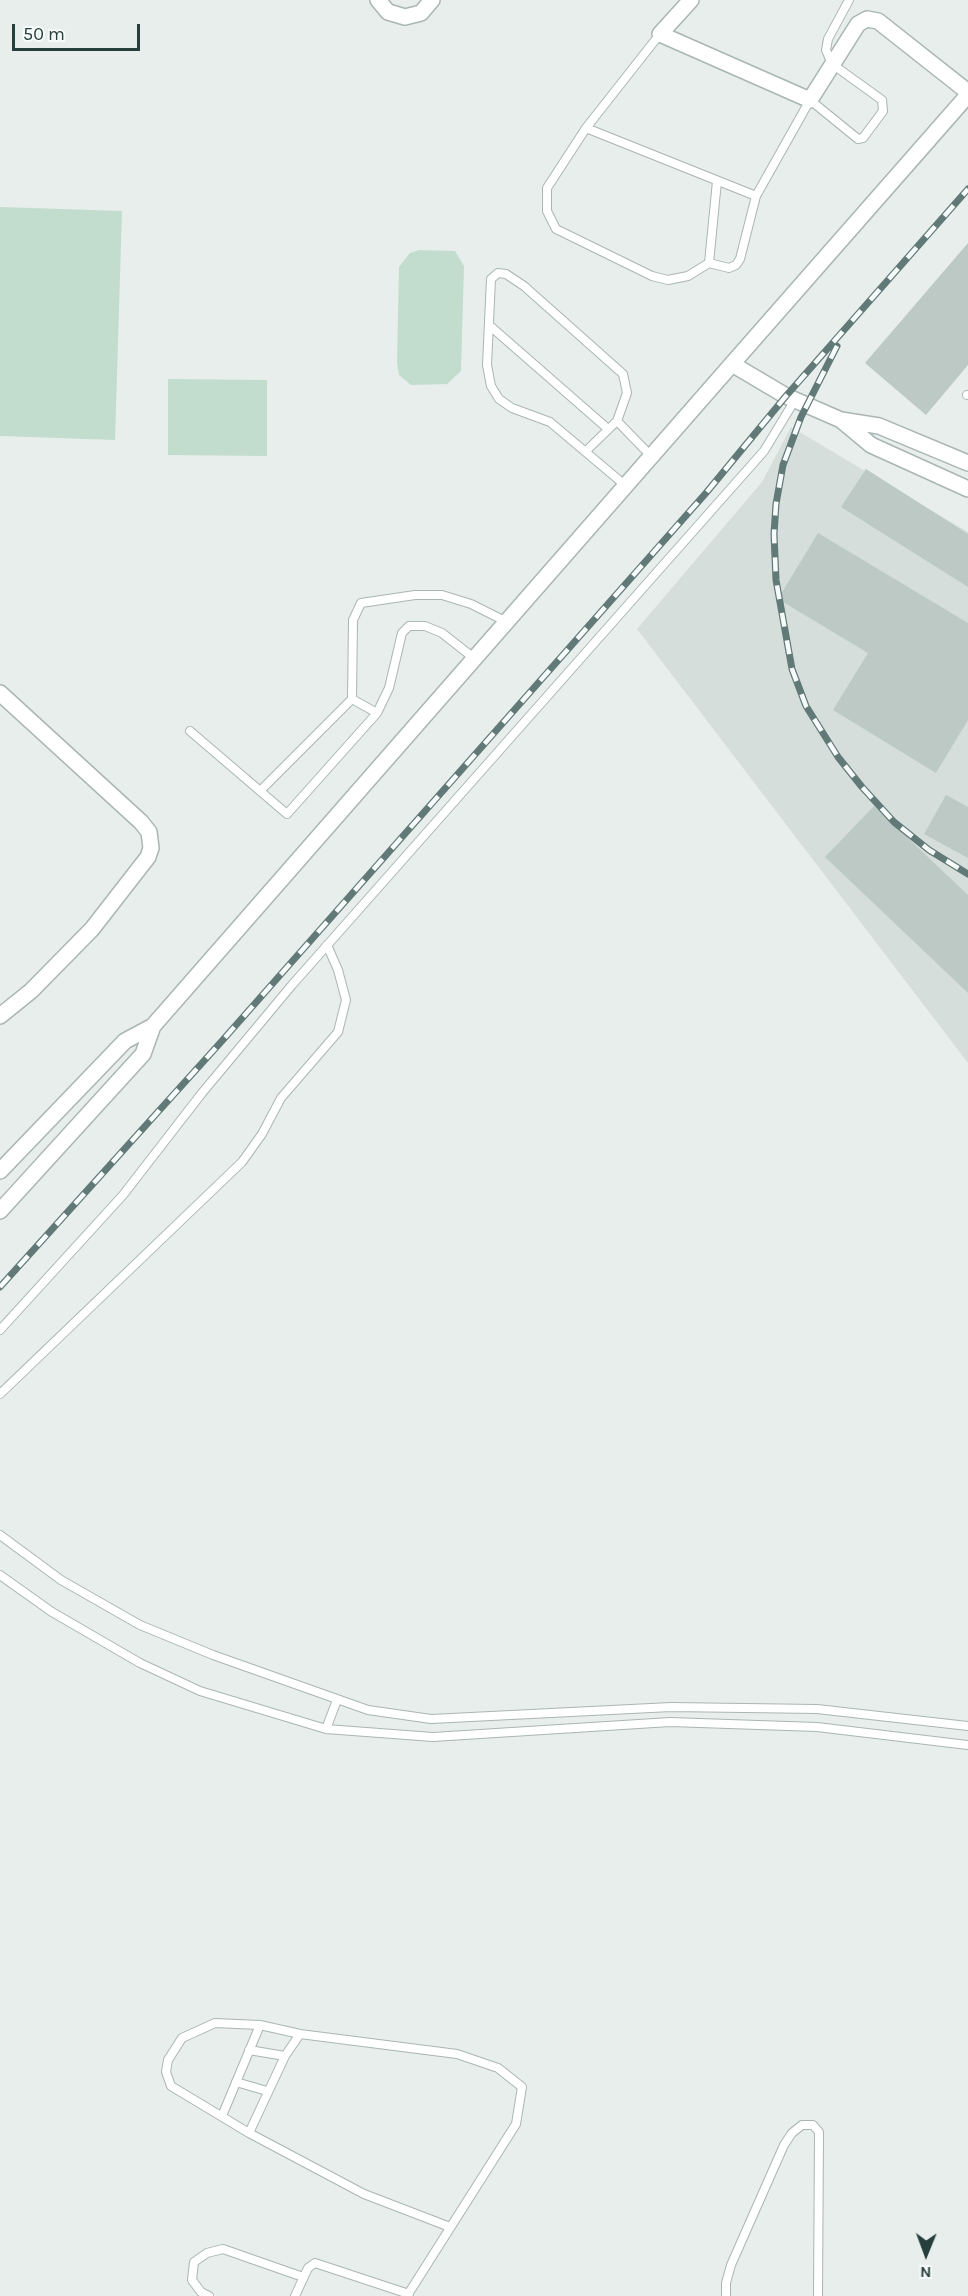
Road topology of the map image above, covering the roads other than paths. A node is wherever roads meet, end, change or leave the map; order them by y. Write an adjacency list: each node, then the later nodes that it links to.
1 (378, 0): 2 (street)
2 (432, 0)
3 (692, 0): 5 (street)
4 (849, 0): 6 (lane)
5 (660, 34): 8 (street); 9 (lane)
6 (832, 64): 7 (street); 8 (street); 8 (lane)
7 (968, 94): 14 (street)
8 (810, 100): 11 (lane)
9 (586, 128): 10 (lane); 12 (lane)
10 (717, 181): 11 (lane); 12 (lane)
11 (756, 196): 12 (lane)
12 (709, 263)
13 (489, 326): 17 (lane); 18 (lane); 19 (lane)
14 (732, 363): 15 (street); 20 (street)
15 (795, 400): 16 (street); 31 (lane)
16 (841, 420): 21 (street); 23 (street)
17 (617, 421): 18 (lane); 20 (lane)
18 (608, 429): 19 (lane)
19 (586, 452): 22 (lane)
20 (652, 457): 22 (street)
21 (968, 463)
22 (626, 486): 24 (street)
23 (968, 489)
24 (507, 622): 25 (street); 27 (lane)
25 (475, 659): 28 (lane); 33 (street)
26 (0, 693): 32 (street)
27 (352, 699): 28 (lane); 30 (lane)
28 (377, 713): 30 (lane)
29 (190, 731): 30 (lane)
30 (260, 791)
31 (327, 945): 36 (lane); 37 (lane)
32 (0, 1016)
33 (153, 1026): 34 (street); 35 (street)
34 (0, 1170)
35 (0, 1211)
36 (0, 1330)
37 (0, 1394)
38 (0, 1534): 40 (lane)
39 (0, 1575): 42 (lane)
40 (338, 1700): 41 (lane); 42 (lane)
41 (968, 1726)
42 (326, 1729): 43 (lane)
43 (968, 1745)
44 (260, 2025): 45 (lane); 46 (lane); 50 (lane)
45 (300, 2034): 47 (lane); 52 (lane)
46 (249, 2050): 47 (lane); 48 (lane)
47 (285, 2056): 49 (lane)
48 (236, 2082): 49 (lane); 50 (lane)
49 (267, 2091): 51 (lane)
50 (222, 2116): 51 (lane)
51 (249, 2133): 52 (lane)
52 (450, 2227): 54 (lane)
53 (303, 2277): 54 (lane); 55 (lane); 56 (lane)
54 (408, 2295)
55 (209, 2296)
56 (295, 2296)
57 (726, 2296): 58 (lane)
58 (818, 2296)

